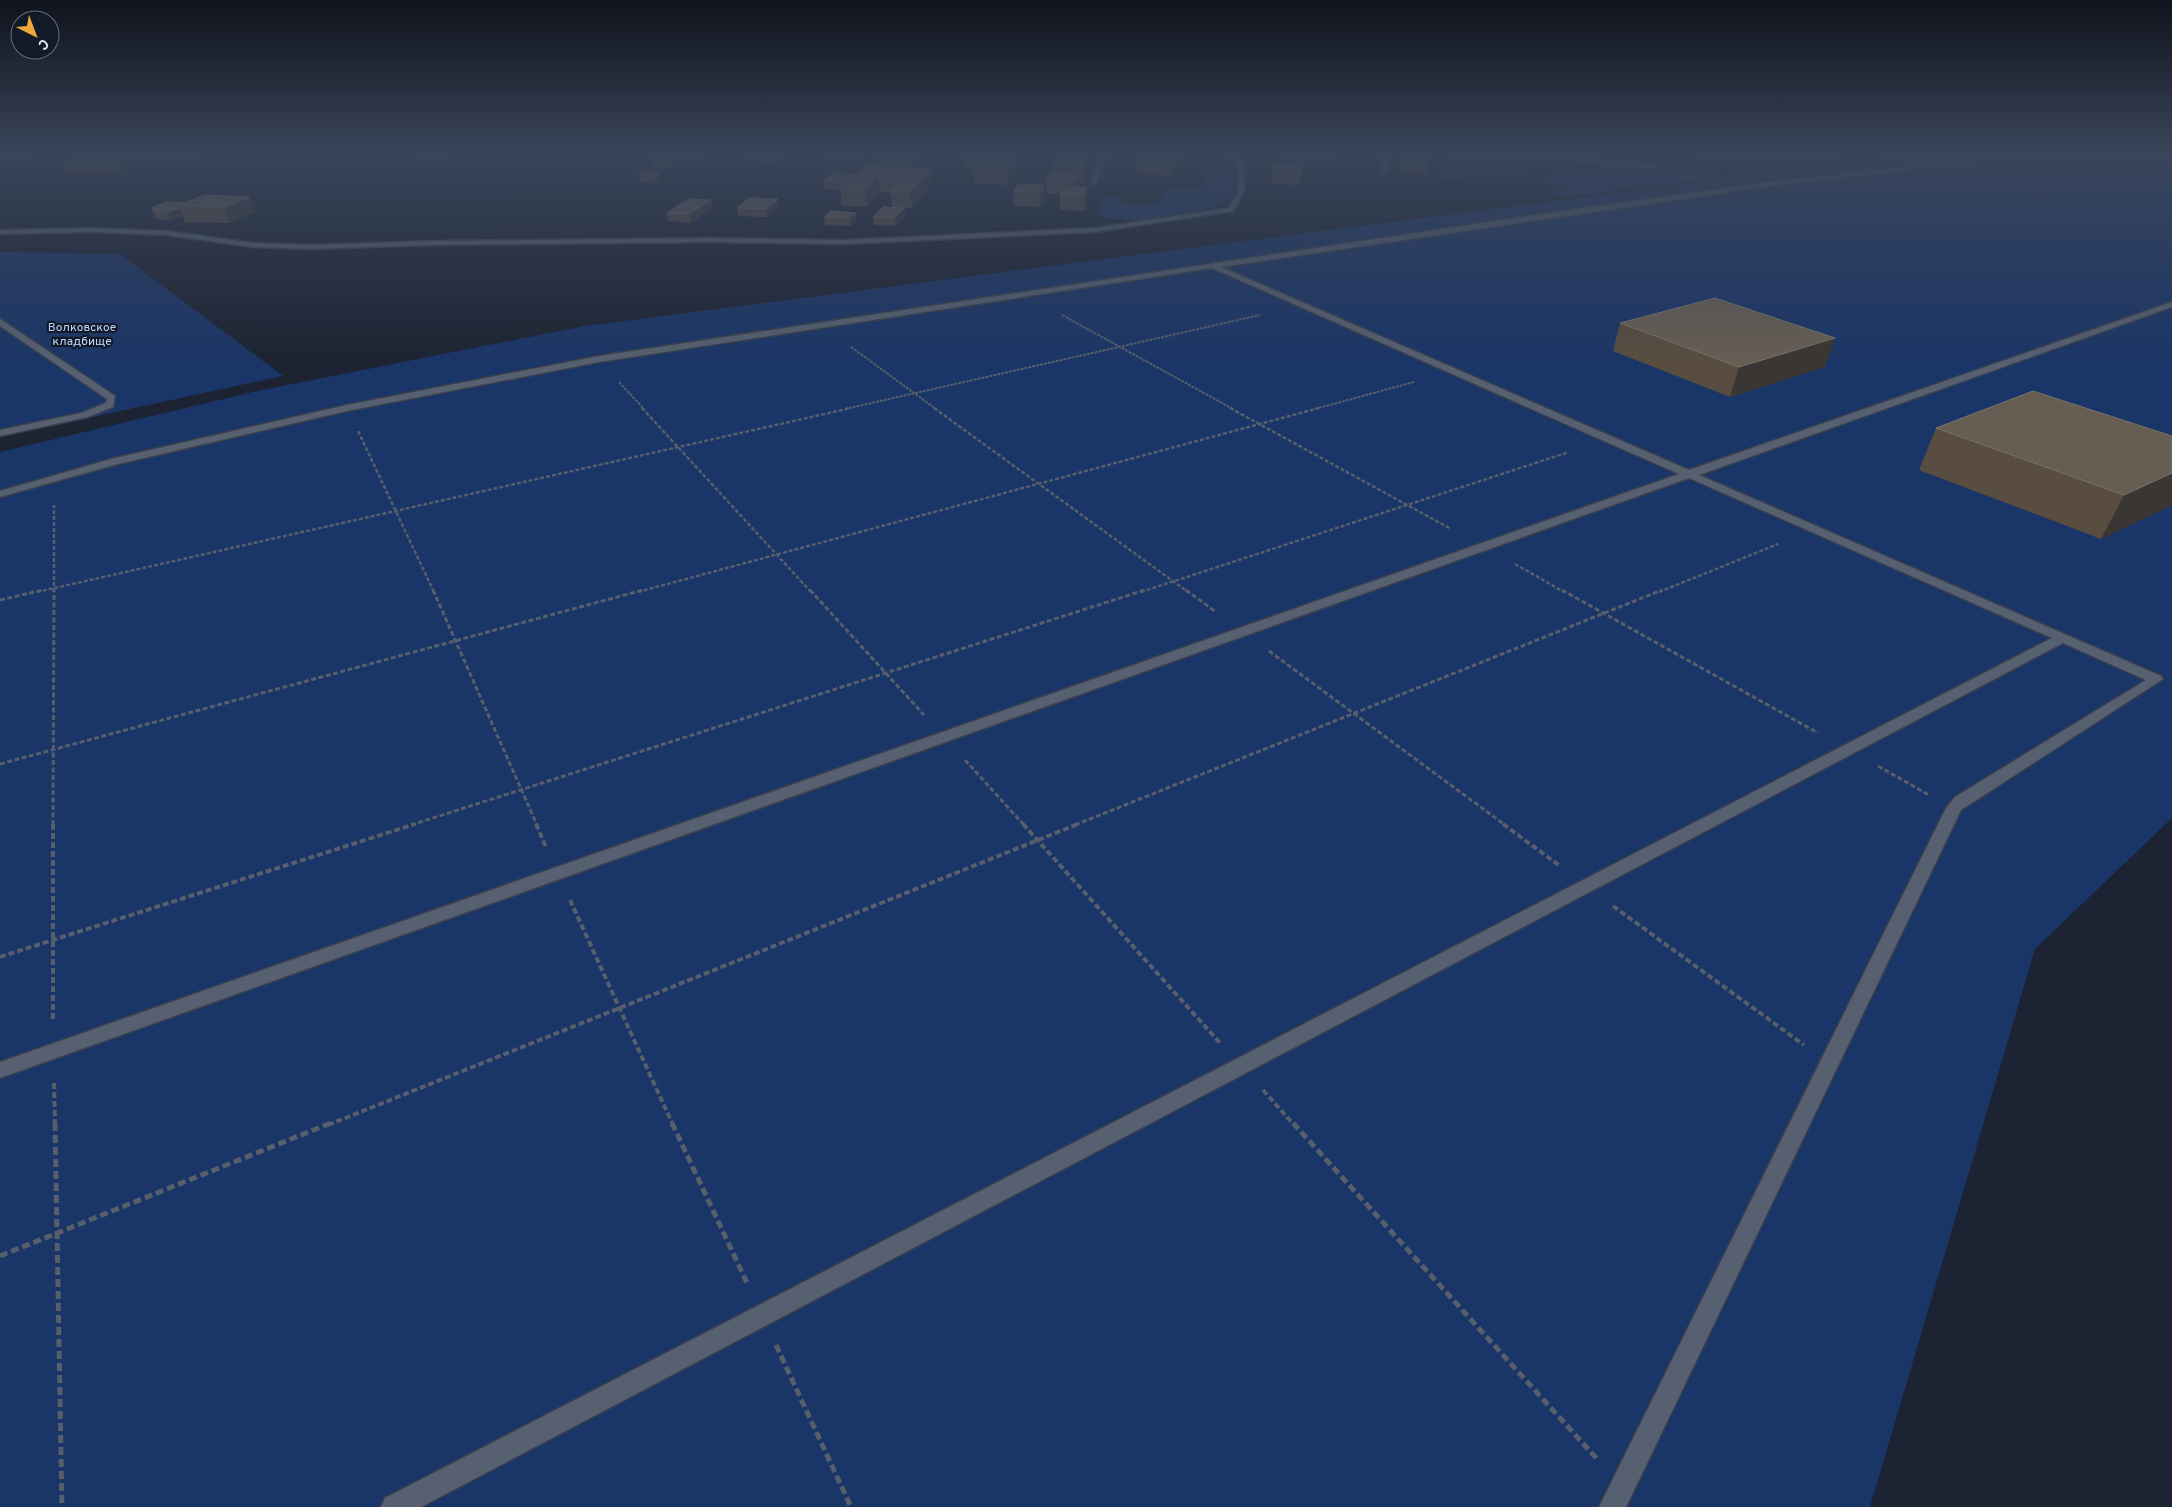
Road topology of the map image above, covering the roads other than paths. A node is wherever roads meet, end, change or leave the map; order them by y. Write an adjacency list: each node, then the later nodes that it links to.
1 (1142, 224): 3 (street)
2 (1488, 224): 4 (street)
3 (0, 232)
4 (1215, 267): 8 (street); 9 (street)
5 (2172, 304): 8 (street)
6 (0, 322): 7 (street)
7 (0, 433)
8 (1690, 475): 10 (street); 11 (street)
9 (0, 494)
10 (2062, 638): 12 (street); 13 (street)
11 (0, 1070)
12 (394, 1507)
13 (1612, 1507)

